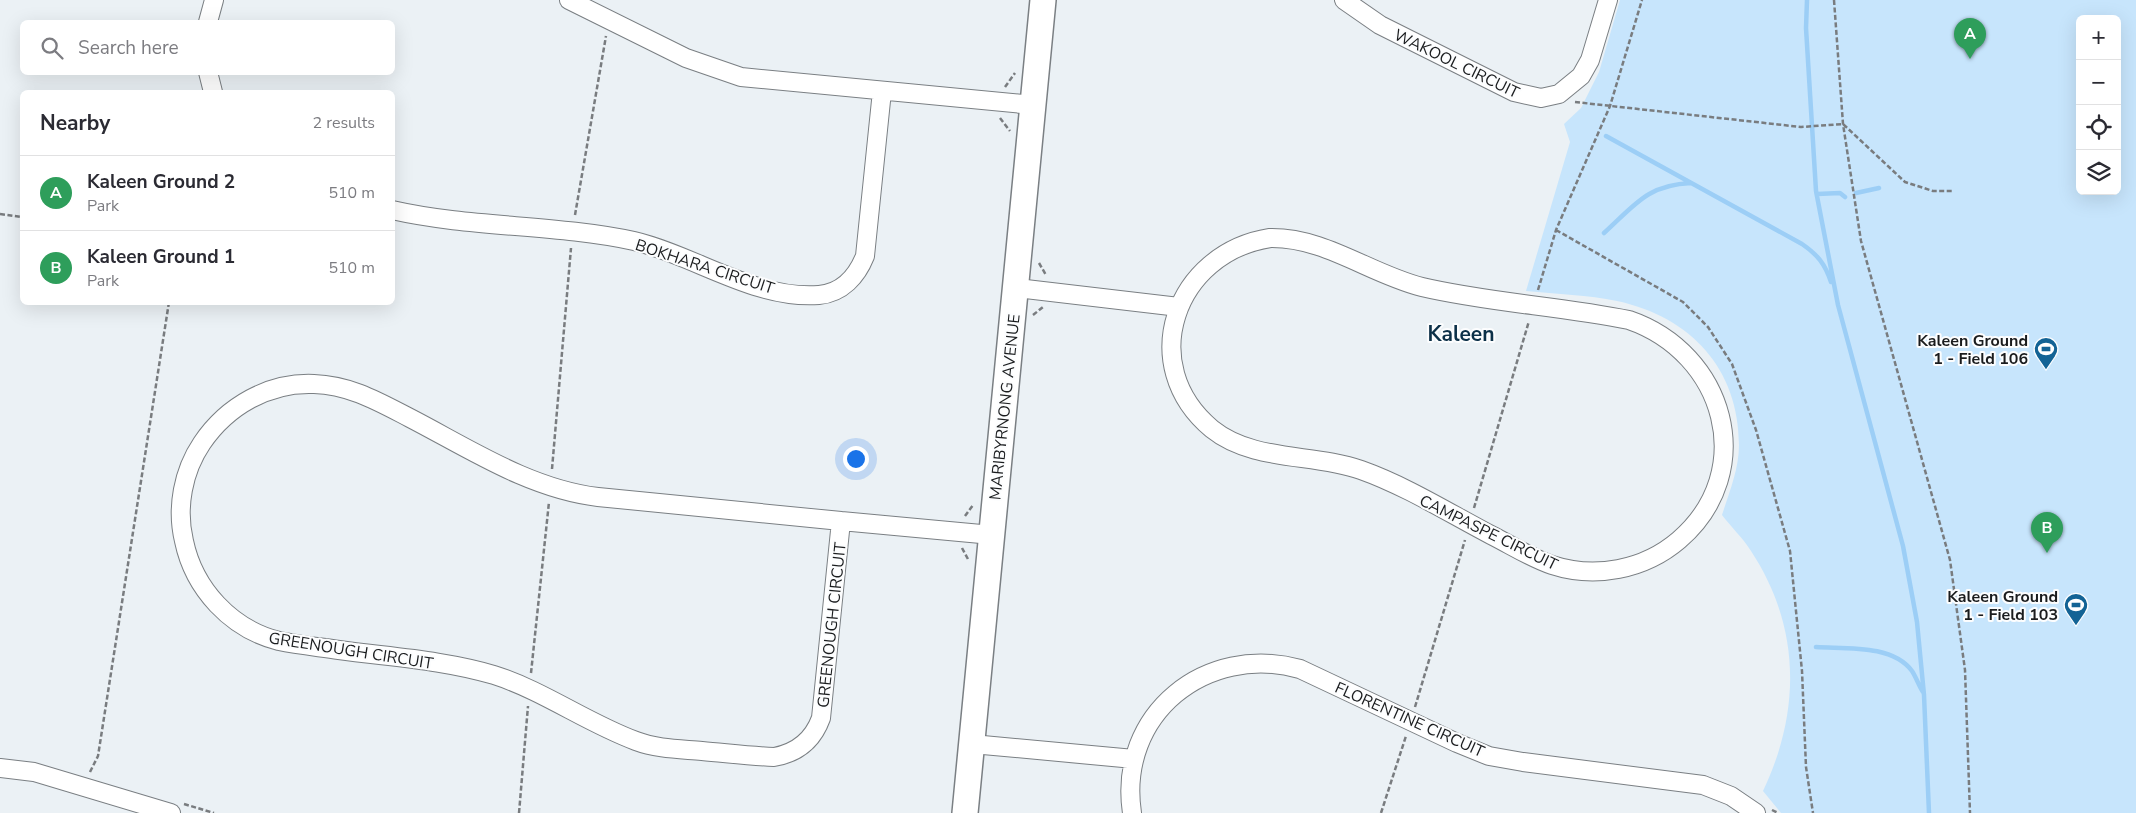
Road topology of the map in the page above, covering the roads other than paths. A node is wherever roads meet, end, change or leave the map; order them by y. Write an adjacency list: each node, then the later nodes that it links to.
1 (214, 0): 6 (street)
2 (569, 0): 9 (street)
3 (1043, 0): 10 (street, MARIBYRNONG AVENUE)
4 (1344, 0): 5 (street, WAKOOL CIRCUIT)
5 (1608, 0)
6 (209, 20)
7 (209, 75): 8 (street)
8 (212, 90)
9 (882, 91): 10 (street); 11 (street, BOKHARA CIRCUIT)
10 (1033, 105): 12 (street, MARIBYRNONG AVENUE)
11 (395, 210)
12 (1016, 288): 13 (street); 15 (street, MARIBYRNONG AVENUE)
13 (1179, 307): 13 (street, CAMPASPE CIRCUIT)
14 (841, 520): 14 (street, GREENOUGH CIRCUIT); 15 (street, GREENOUGH CIRCUIT)
15 (992, 535): 16 (street, MARIBYRNONG AVENUE)
16 (972, 744): 17 (street); 20 (street, MARIBYRNONG AVENUE)
17 (1134, 759): 21 (street, FLORENTINE CIRCUIT); 22 (street, FLORENTINE CIRCUIT)
18 (0, 768): 19 (street)
19 (172, 813)
20 (965, 813)
21 (1132, 813)
22 (1756, 813)

